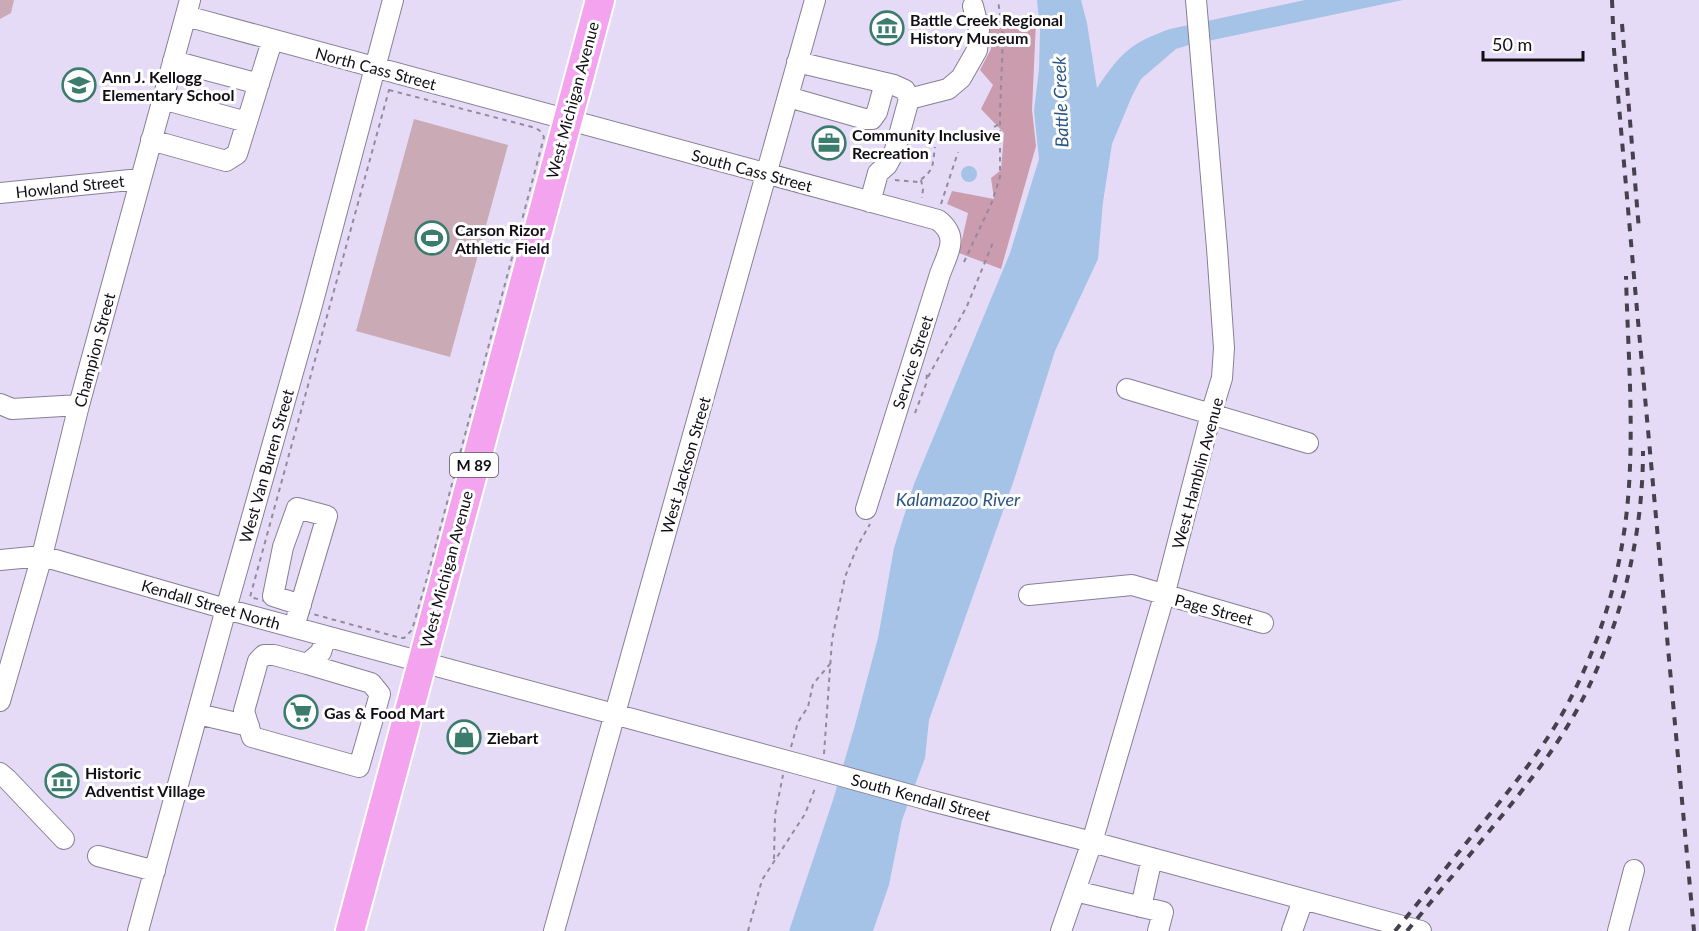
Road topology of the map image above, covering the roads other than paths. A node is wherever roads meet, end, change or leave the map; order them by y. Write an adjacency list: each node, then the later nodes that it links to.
1 (393, 0): 10 (street, West Van Buren Street)
2 (600, 0): 16 (highway, West Michigan Avenue / M 89)
3 (815, 0): 9 (street, West Jackson Street)
4 (973, 6): 15 (street)
5 (188, 8): 7 (street, North Cass Street); 8 (street, Champion Street)
6 (1196, 9): 27 (street, West Hamblin Avenue)
7 (272, 41): 10 (street, North Cass Street); 12 (street)
8 (173, 61): 12 (street); 14 (street, Champion Street)
9 (798, 62): 11 (street); 13 (street, West Jackson Street)
10 (375, 66): 16 (street, North Cass Street); 34 (street, West Van Buren Street)
11 (885, 83): 13 (street); 15 (street)
12 (259, 84): 17 (street)
13 (788, 97): 19 (street, West Jackson Street)
14 (162, 99): 17 (street); 18 (street, Champion Street)
15 (909, 99): 22 (street)
16 (567, 119): 19 (street, South Cass Street); 38 (highway, West Michigan Avenue / M 89)
17 (247, 122): 18 (street)
18 (151, 140): 20 (street, Champion Street)
19 (765, 174): 22 (street, South Cass Street); 42 (street, West Jackson Street)
20 (140, 179): 21 (street, Howland Street); 26 (street, Champion Street)
21 (0, 193)
22 (870, 202): 23 (street, South Cass Street)
23 (937, 220): 29 (street, Service Street)
24 (1127, 389): 27 (street)
25 (0, 404): 26 (street)
26 (79, 405): 30 (street, Champion Street)
27 (1211, 414): 28 (street); 33 (street, West Hamblin Avenue)
28 (1308, 443)
29 (866, 509)
30 (42, 556): 31 (street, Kendall Street North); 34 (street, Kendall Street North); 40 (street, Champion Street)
31 (0, 560)
32 (1029, 596): 33 (street, Page Street)
33 (1164, 596): 36 (street, Page Street); 48 (street, West Hamblin Avenue)
34 (226, 609): 35 (street, Kendall Street North); 41 (street, West Van Buren Street)
35 (298, 614): 35 (street); 37 (street, Kendall Street North)
36 (1263, 623)
37 (326, 636): 38 (street, Kendall Street North); 39 (street)
38 (421, 661): 42 (street, South Kendall Street); 45 (highway, West Michigan Avenue / M 89)
39 (307, 664): 43 (street); 44 (street)
40 (0, 701)
41 (198, 714): 44 (street); 52 (street, West Van Buren Street)
42 (615, 715): 48 (street, South Kendall Street, bridge); 58 (street, West Jackson Street)
43 (372, 722): 44 (street); 45 (street)
44 (249, 726)
45 (403, 729): 57 (highway, West Michigan Avenue / M 89)
46 (0, 773): 47 (street)
47 (64, 839)
48 (1092, 842): 50 (street, South Kendall Street); 53 (street, West Hamblin Avenue)
49 (98, 856): 52 (street)
50 (1152, 858): 54 (street, South Kendall Street); 55 (street)
51 (1634, 870): 63 (street)
52 (155, 871): 56 (street, West Van Buren Street)
53 (1075, 891): 55 (street); 59 (street, West Hamblin Avenue)
54 (1303, 900): 61 (street); 62 (street, South Kendall Street)
55 (1141, 907): 60 (street)
56 (138, 931)
57 (350, 931)
58 (554, 931)
59 (1061, 931)
60 (1158, 931)
61 (1292, 931)
62 (1421, 931)
63 (1618, 931)

